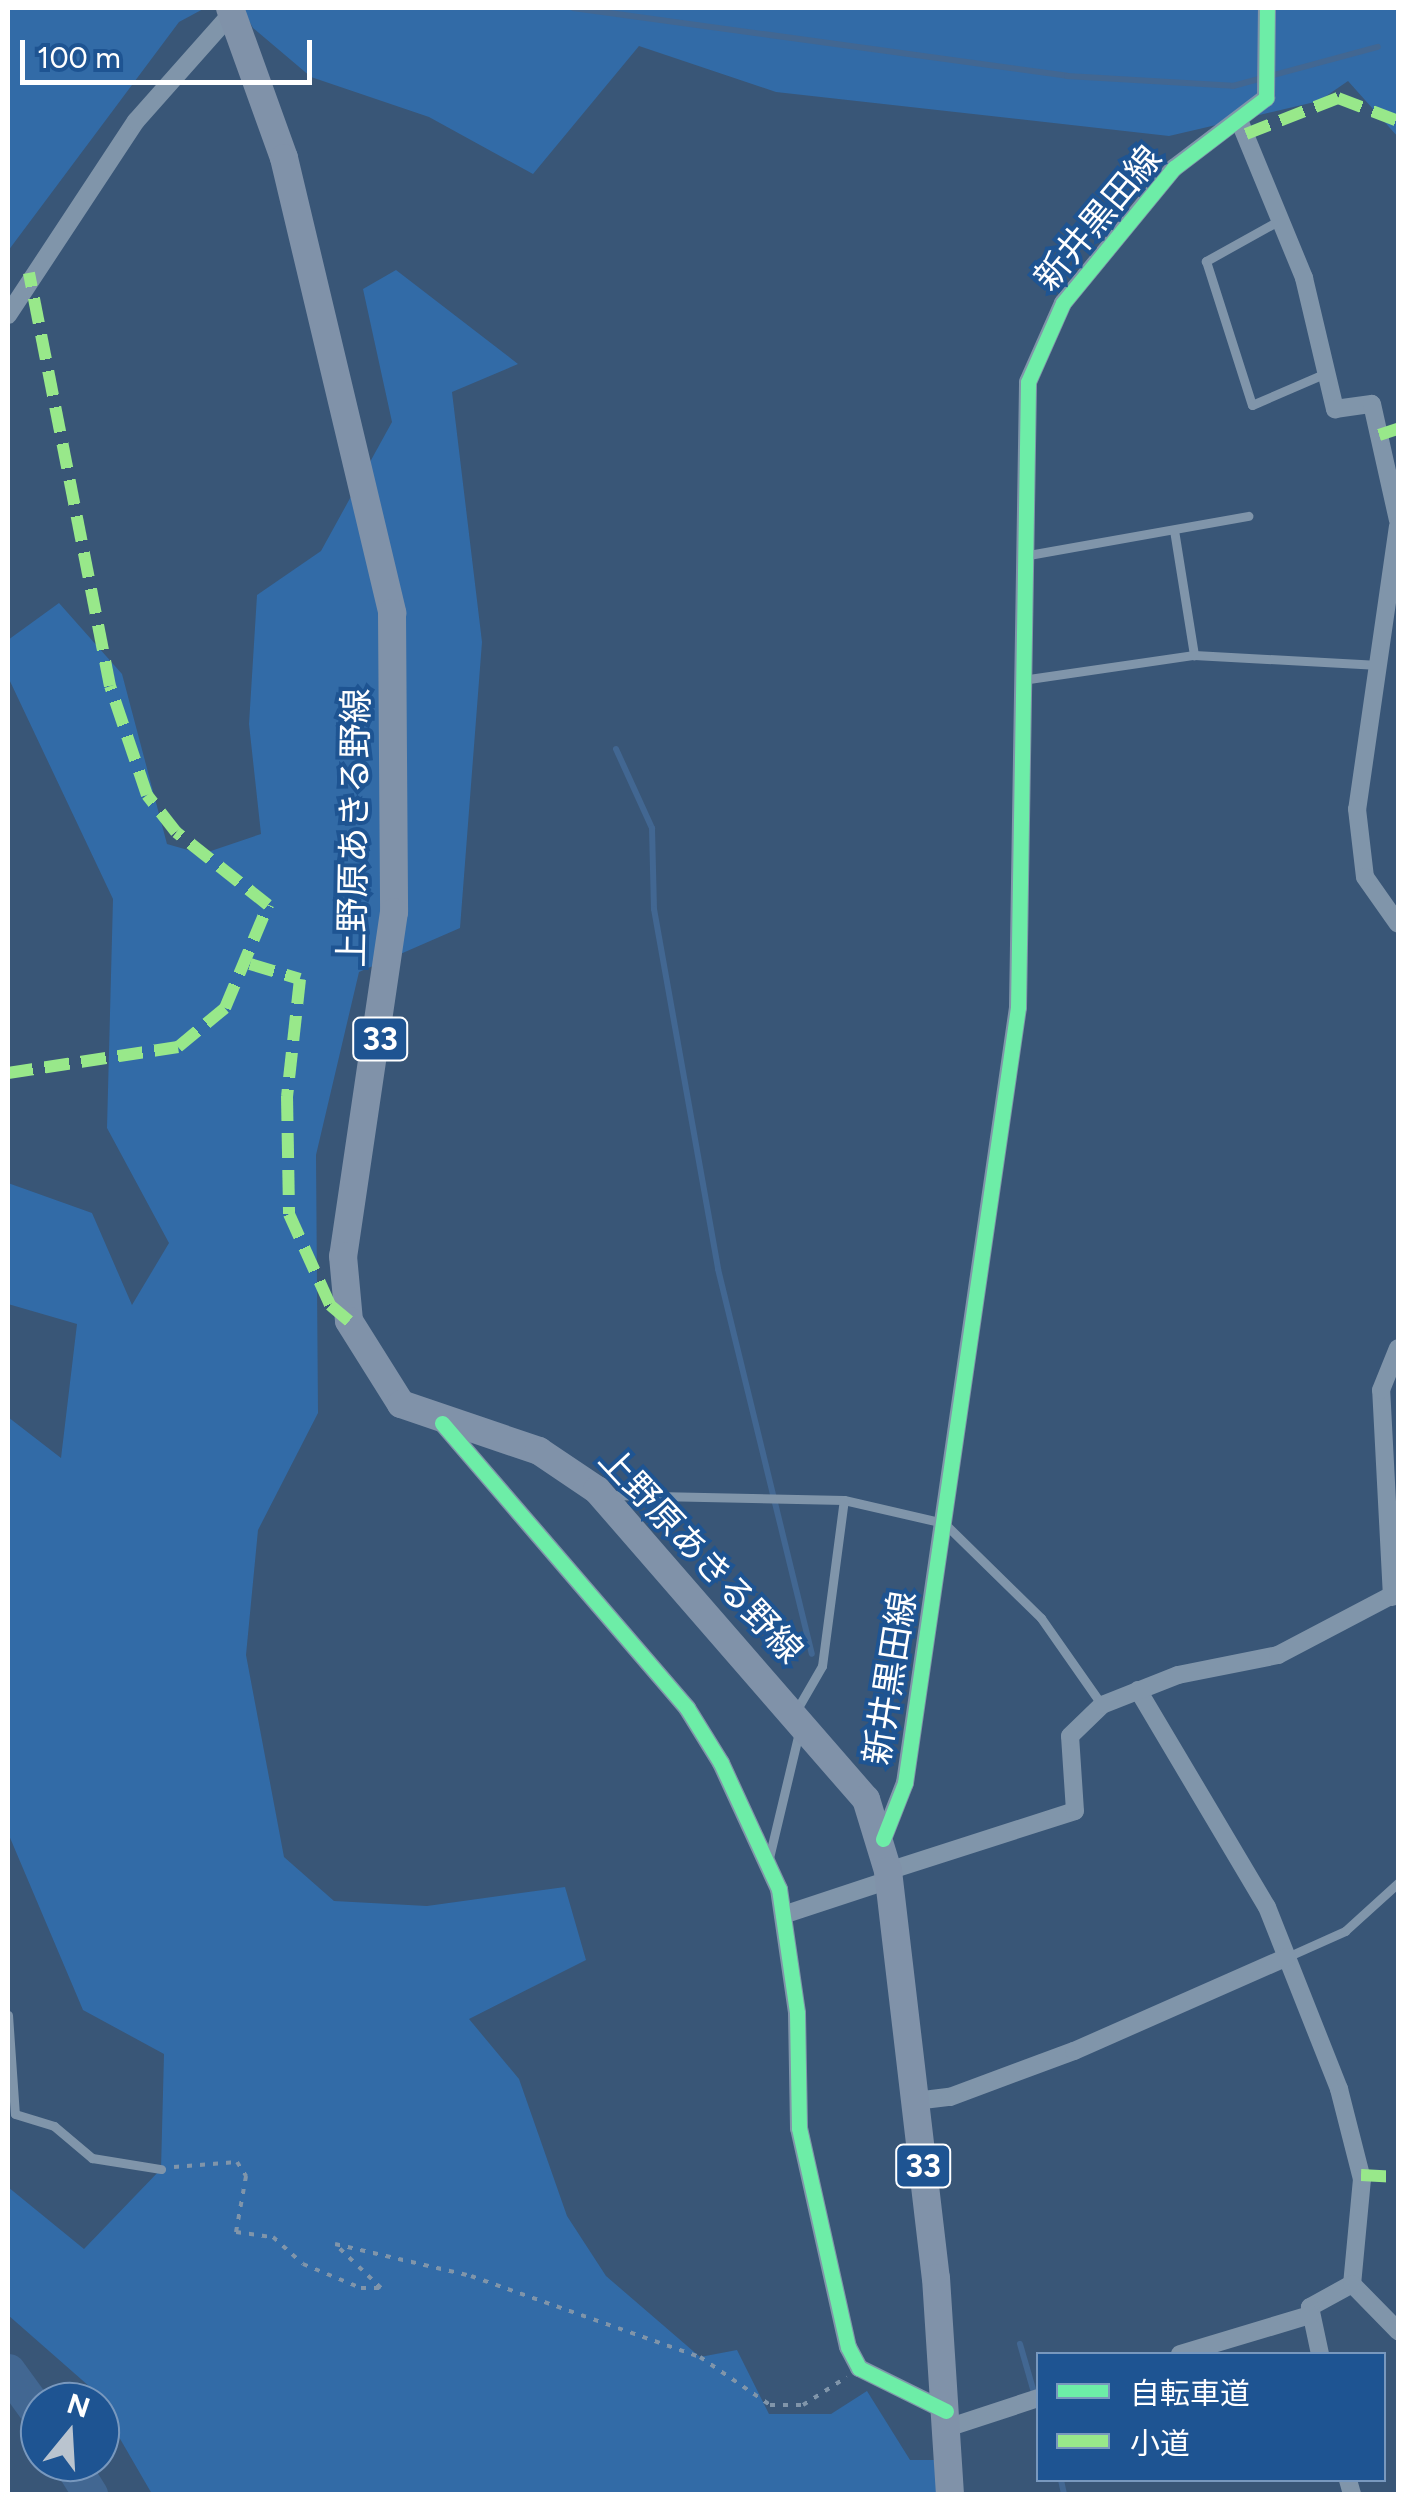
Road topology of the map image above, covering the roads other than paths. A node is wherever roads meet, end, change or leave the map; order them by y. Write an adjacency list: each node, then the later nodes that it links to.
1 (1267, 8): 3 (street, 新井黒田線)
2 (231, 10): 5 (street); 16 (main road, 上野原あきる野線 / 33)
3 (1243, 118): 4 (street); 10 (street, 新井黒田線)
4 (1280, 220): 6 (street); 6 (lane)
5 (8, 314)
6 (1326, 373): 8 (street)
7 (1248, 516): 9 (lane)
8 (1398, 523): 12 (street)
9 (1174, 530): 10 (lane); 11 (lane)
10 (1020, 556): 13 (street, 新井黒田線)
11 (1194, 655): 12 (lane); 13 (lane)
12 (1380, 665): 14 (street)
13 (1019, 681): 19 (street, 新井黒田線)
14 (1398, 924)
15 (1398, 1348): 20 (street)
16 (442, 1423): 17 (main road, 上野原あきる野線 / 33); 25 (street)
17 (601, 1495): 18 (lane); 23 (main road, 上野原あきる野線 / 33)
18 (844, 1500): 19 (lane); 23 (lane)
19 (944, 1522): 22 (lane); 24 (street, 新井黒田線)
20 (1395, 1595): 21 (street)
21 (1138, 1690): 22 (street); 29 (street)
22 (1102, 1705): 26 (street)
23 (799, 1714): 24 (main road, 上野原あきる野線 / 33); 25 (lane)
24 (883, 1840): 26 (main road, 上野原あきる野線 / 33)
25 (767, 1866): 28 (street)
26 (888, 1875): 28 (street); 31 (main road, 上野原あきる野線 / 33)
27 (1398, 1883): 29 (lane)
28 (783, 1915): 39 (street)
29 (1287, 1957): 31 (street); 33 (street)
30 (8, 2016): 32 (lane)
31 (914, 2101): 39 (main road, 上野原あきる野線 / 33)
32 (162, 2168)
33 (1352, 2284): 34 (street); 35 (street)
34 (1310, 2315): 36 (street); 37 (street)
35 (1398, 2331)
36 (1187, 2352)
37 (1319, 2352)
38 (1034, 2400): 39 (street)
39 (946, 2420): 40 (main road, 上野原あきる野線 / 33)
40 (950, 2494)

